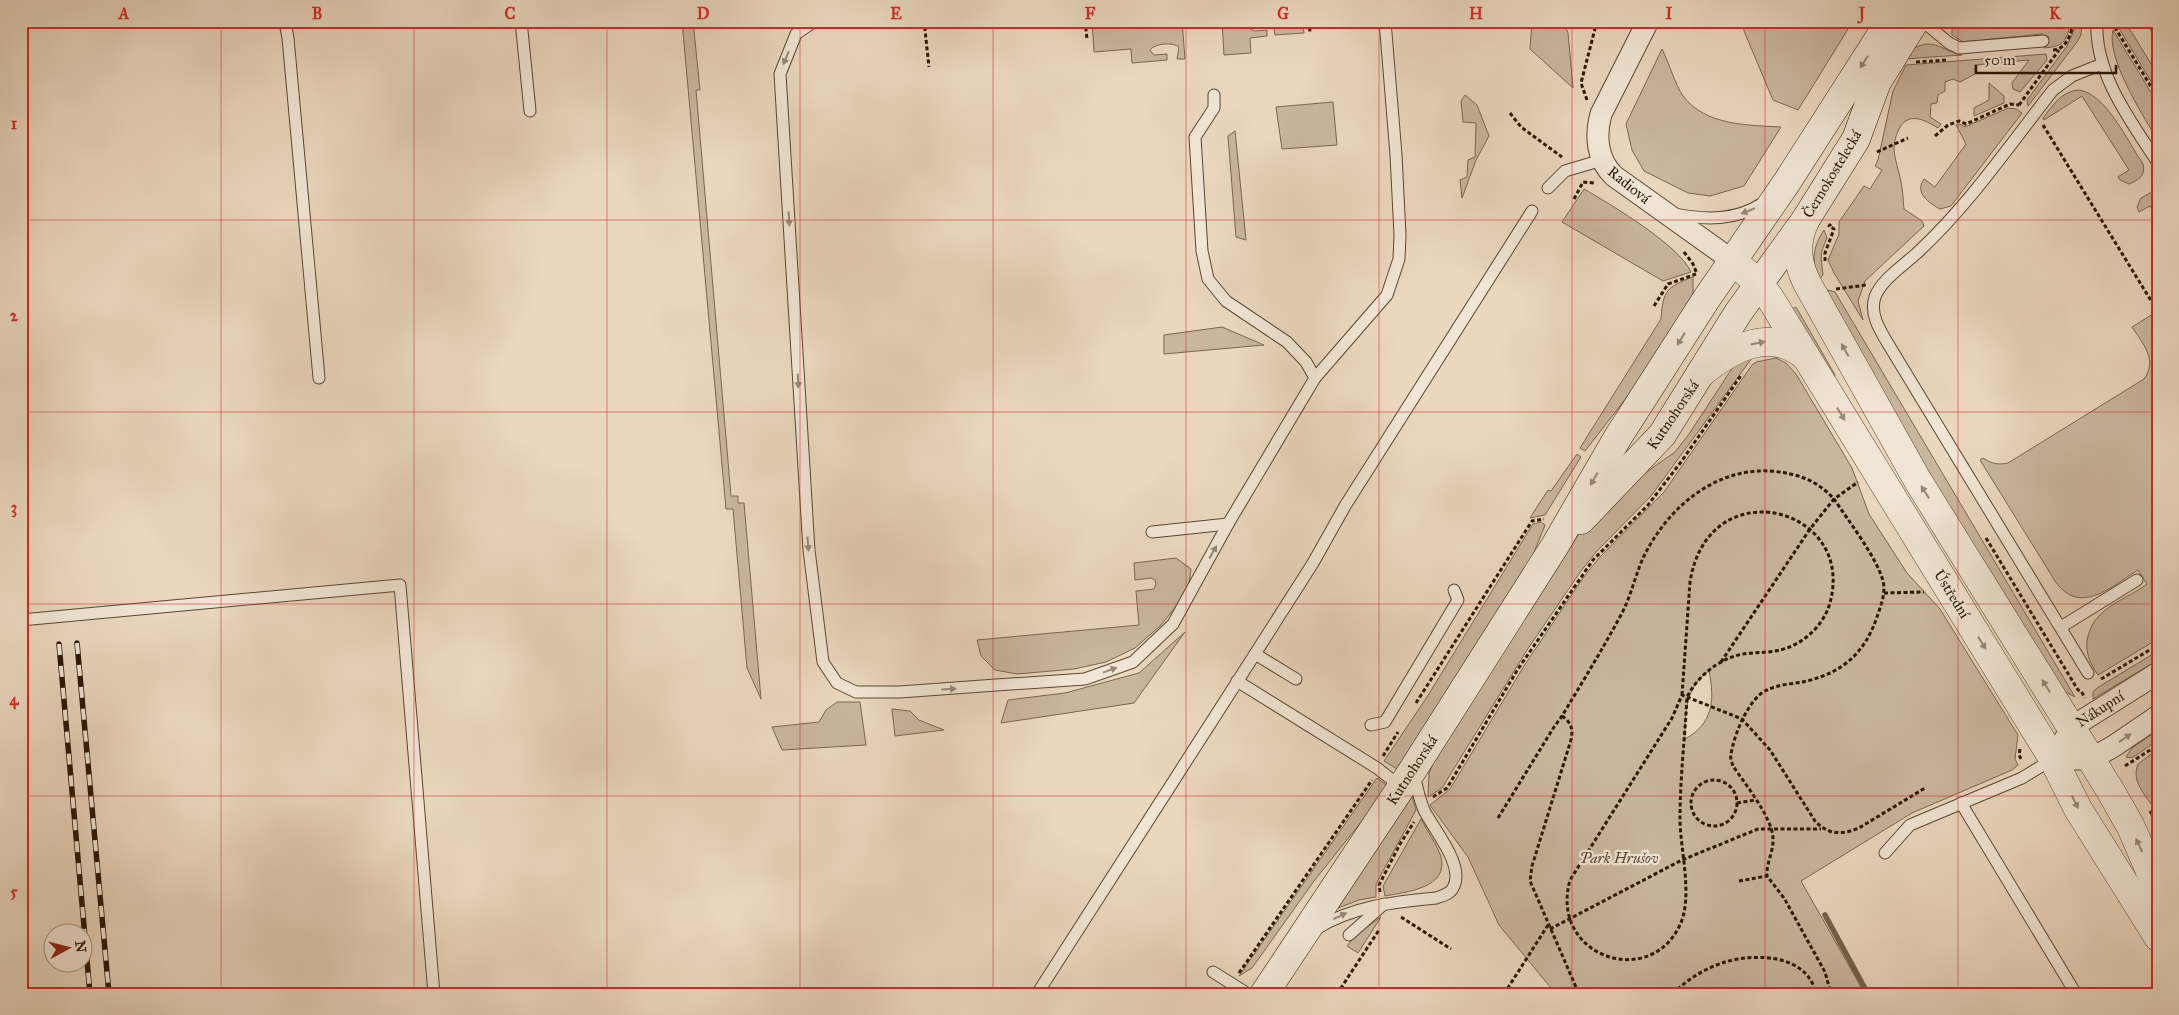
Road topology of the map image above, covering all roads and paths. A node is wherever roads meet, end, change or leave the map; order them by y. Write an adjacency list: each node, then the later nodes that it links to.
1 (281, 21): 57 (lane)
2 (522, 21): 28 (lane)
3 (815, 21): 62 (lane, one-way to 62)
4 (928, 21): 23 (path)
5 (1085, 21): 17 (path)
6 (1308, 21): 15 (path)
7 (1385, 21): 58 (lane)
8 (1597, 21): 31 (path)
9 (1648, 21): 31 (street)
10 (2075, 21): 20 (path)
11 (2097, 21): 22 (lane)
12 (2114, 21): 25 (path)
13 (2154, 21): 16 (lane)
14 (1924, 22): 18 (main road, Černokostelecká); 19 (lane)
15 (1310, 32)
16 (2158, 32)
17 (1087, 39)
18 (1901, 43): 21 (path); 40 (main road, Černokostelecká, one-way to 40); 44 (main road, Černokostelecká)
19 (2046, 46): 20 (path)
20 (2060, 50): 26 (path)
21 (1952, 59)
22 (2102, 64): 38 (lane); 48 (lane)
23 (929, 67)
24 (1214, 95): 58 (lane)
25 (2158, 98)
26 (2019, 105): 27 (path); 32 (path)
27 (2025, 109)
28 (530, 111)
29 (1510, 113): 39 (path)
30 (2041, 122): 51 (path)
31 (1596, 130): 37 (street, Radiová)
32 (1936, 136)
33 (1908, 138): 35 (path)
34 (1879, 142): 35 (path)
35 (1877, 152): 36 (path)
36 (1874, 158)
37 (1602, 160): 39 (lane); 42 (street, Radiová)
38 (2158, 164)
39 (1576, 167): 41 (lane)
40 (1787, 182): 42 (lane, one-way to 42); 45 (main road, Černokostelecká)
41 (1548, 188)
42 (1663, 211): 45 (street, Radiová)
43 (1532, 212): 73 (lane)
44 (1806, 219): 47 (main road, Černokostelecká); 49 (main road)
45 (1733, 261): 47 (main road); 65 (main road, Kutnohorská, one-way to 65)
46 (1696, 273): 52 (path)
47 (1764, 277): 49 (main road, Ústřední); 54 (main road, Ústřední); 55 (main road, Kutnohorská)
48 (1881, 287): 49 (path); 71 (lane)
49 (1824, 290): 89 (main road, Ústřední, one-way to 49)
50 (2158, 303): 51 (path)
51 (2154, 305): 53 (path)
52 (1654, 306)
53 (2158, 312)
54 (1806, 357): 55 (main road, one-way to 54); 94 (main road, Ústřední, one-way to 94)
55 (1700, 374): 65 (main road, Kutnohorská)
56 (1742, 374): 99 (path)
57 (319, 378)
58 (1315, 378): 62 (lane)
59 (1861, 480): 60 (path)
60 (1834, 499): 63 (path); 69 (path); 85 (path)
61 (1545, 519): 84 (path)
62 (1228, 524): 64 (lane)
63 (1810, 529): 74 (path); 74 (path); 82 (path)
64 (1152, 532)
65 (1556, 544): 97 (main road, Kutnohorská)
66 (2137, 580): 71 (lane)
67 (1454, 590): 88 (lane)
68 (1930, 592): 69 (path)
69 (1884, 593): 87 (path)
70 (21, 620): 123 (lane)
71 (2061, 628): 75 (lane)
72 (2158, 645): 79 (path)
73 (1255, 654): 77 (lane); 78 (lane)
74 (1720, 662): 83 (path)
75 (2088, 673)
76 (2158, 673): 89 (street, Nákupní)
77 (1296, 679)
78 (1238, 681): 96 (lane); 124 (lane)
79 (2098, 681)
80 (2090, 686): 81 (path)
81 (2082, 691)
82 (1682, 695): 83 (path); 114 (path)
83 (1687, 697): 87 (path); 108 (path)
84 (1414, 706)
85 (1562, 716): 104 (path); 116 (path)
86 (2158, 716): 93 (street, one-way to 86)
87 (1742, 719): 100 (path); 105 (path)
88 (1371, 725)
89 (2072, 727): 93 (main road, Ústřední); 94 (street, Nákupní)
90 (1400, 729): 92 (path)
91 (2158, 745): 95 (path)
92 (1386, 751)
93 (2091, 758): 94 (street); 111 (main road, Ústřední, one-way to 93)
94 (2053, 759): 102 (lane); 118 (main road, Ústřední, one-way to 118)
95 (2125, 766)
96 (1377, 768): 97 (lane); 122 (path)
97 (1407, 779): 112 (lane); 119 (main road, Kutnohorská)
98 (1925, 788): 105 (path)
99 (1428, 800)
100 (1755, 800): 101 (path); 106 (path)
101 (1738, 803): 101 (path)
102 (1961, 803): 107 (lane); 133 (lane)
103 (1418, 815): 112 (path)
104 (1498, 818)
105 (1822, 829): 106 (path)
106 (1772, 830): 108 (path); 109 (path)
107 (1885, 853)
108 (1682, 860): 114 (path); 114 (path)
109 (1767, 876): 110 (path); 132 (path)
110 (1739, 881)
111 (2158, 890)
112 (1382, 900): 117 (lane); 119 (lane, one-way to 112)
113 (1395, 913): 120 (path)
114 (1570, 919): 116 (path)
115 (1383, 924): 127 (path)
116 (1549, 927): 128 (path); 129 (path)
117 (1348, 935)
118 (2158, 937)
119 (1300, 939): 126 (main road, Kutnohorská)
120 (1451, 949)
121 (1213, 972): 122 (lane)
122 (1227, 981): 125 (lane)
123 (434, 994)
124 (1037, 994)
125 (1248, 994)
126 (1264, 994)
127 (1337, 994)
128 (1504, 994)
129 (1579, 994)
130 (1673, 994): 131 (path)
131 (1816, 994)
132 (1831, 994)
133 (2076, 994)

